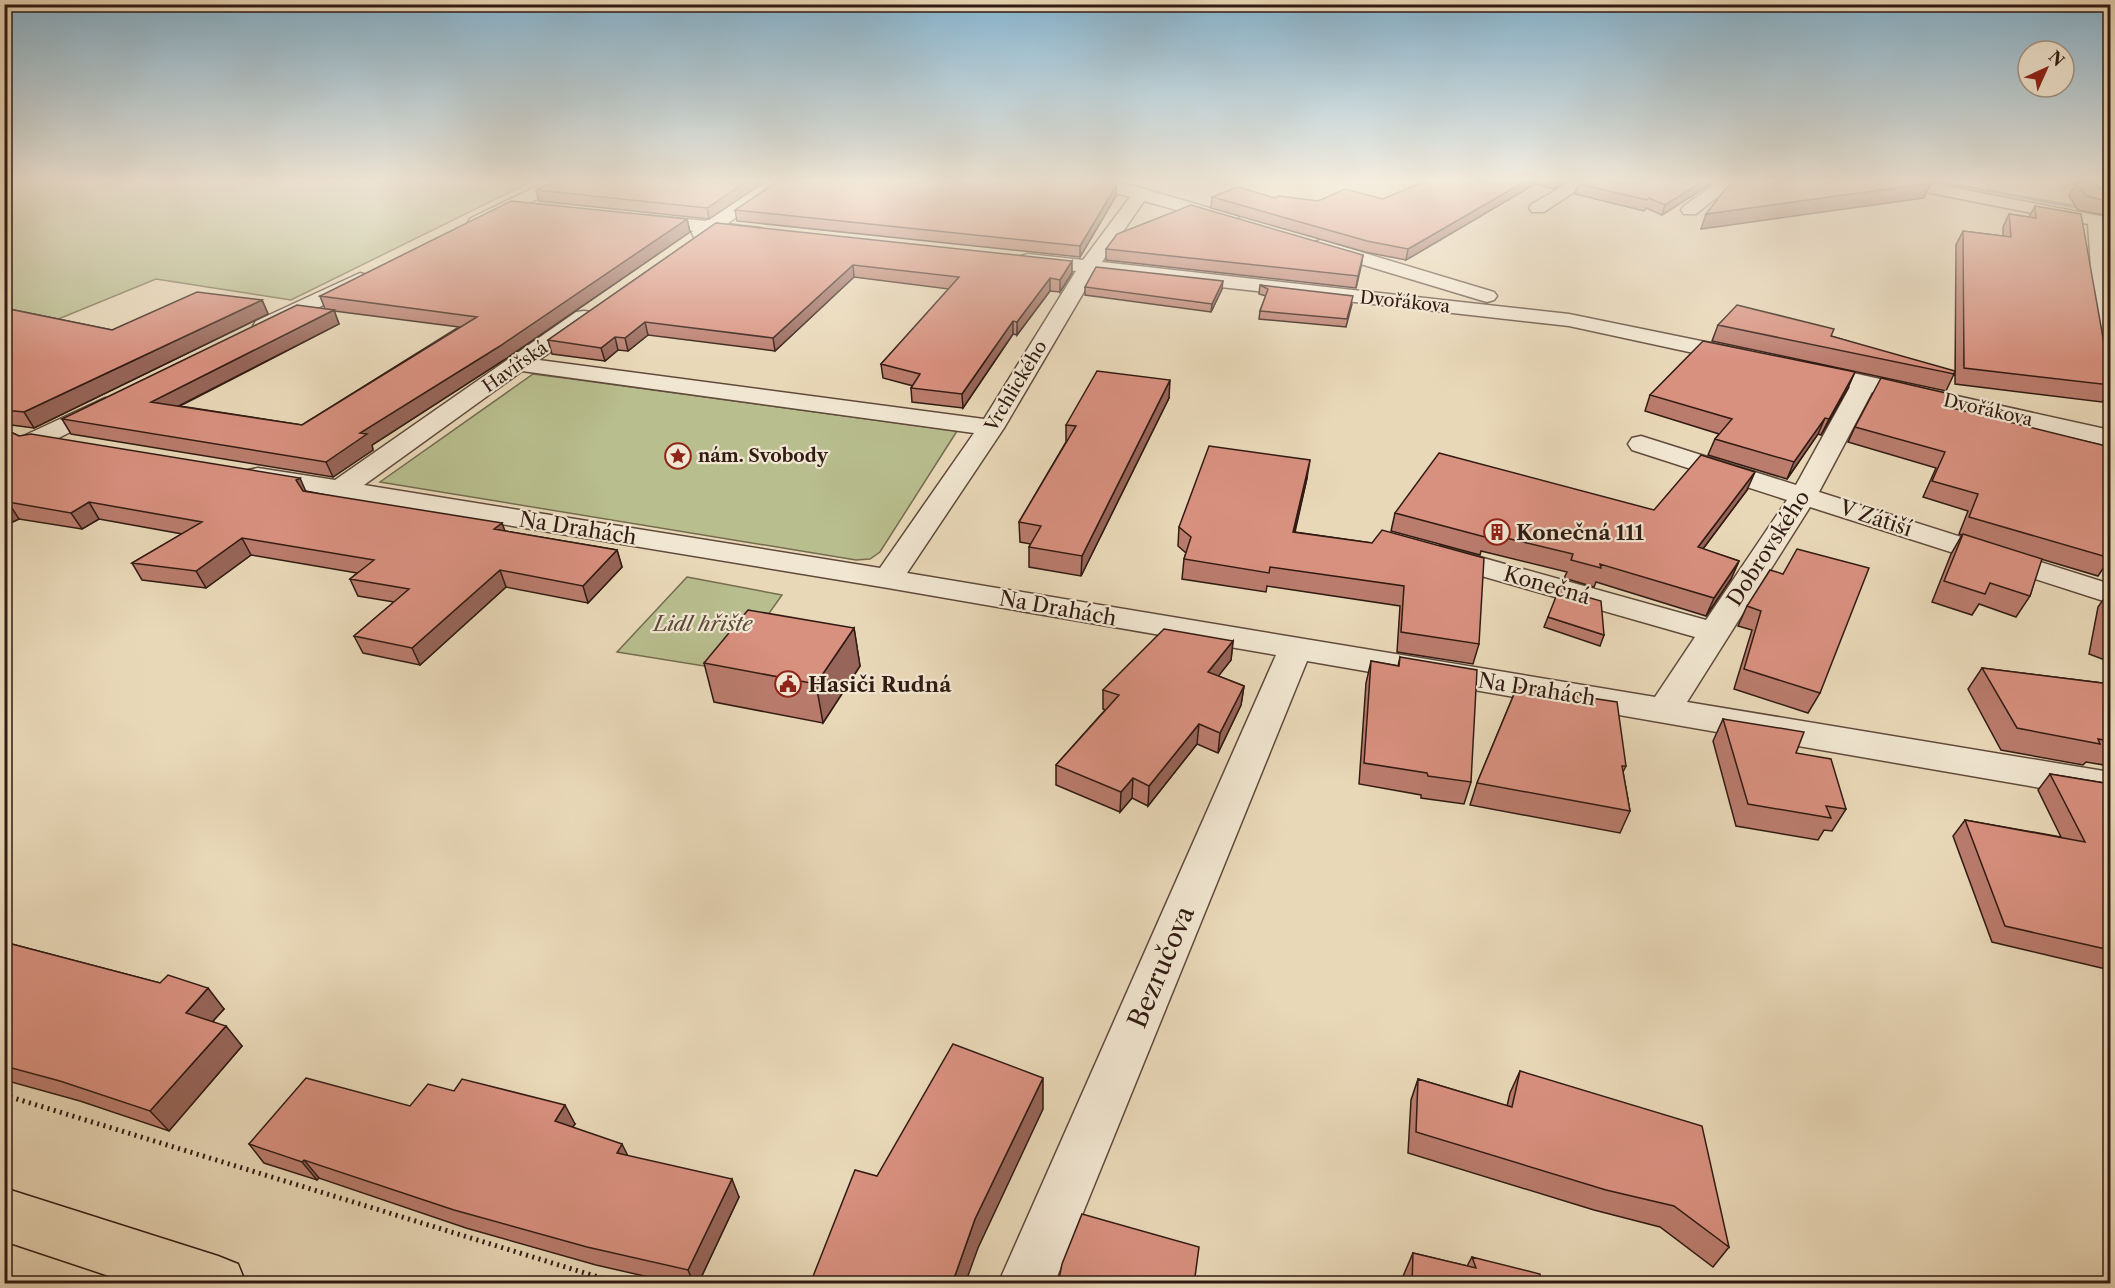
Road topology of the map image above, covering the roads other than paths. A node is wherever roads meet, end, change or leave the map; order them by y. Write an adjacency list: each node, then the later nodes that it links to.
1 (688, 242): 5 (street)
2 (1106, 242): 7 (street, Vrchlického)
3 (1308, 242): 10 (street)
4 (2105, 242): 12 (street)
5 (680, 248)
6 (1005, 258): 7 (street, Dvořákova)
7 (1089, 266): 10 (street, Dvořákova); 16 (street, Vrchlického)
8 (383, 268): 11 (street)
9 (604, 303): 13 (street, Havířská)
10 (1569, 320): 14 (street, Dvořákova)
11 (245, 336)
12 (2108, 353)
13 (519, 364): 16 (street); 23 (street, Havířská)
14 (1865, 382): 18 (street, Dvořákova); 24 (street, Dobrovského)
15 (118, 398): 17 (street)
16 (991, 428): 26 (street, Vrchlického)
17 (19, 437): 20 (street); 21 (street)
18 (2110, 438)
19 (1641, 444): 24 (street, V Zátiší)
20 (81, 448)
21 (4, 455)
22 (234, 472): 23 (street, Na Drahách)
23 (341, 489): 26 (street, Na Drahách)
24 (1804, 495): 27 (street, V Zátiší); 28 (street, Dobrovského)
25 (1415, 548): 28 (street, Konečná)
26 (888, 579): 29 (street, Na Drahách)
27 (2110, 594)
28 (1713, 632): 30 (street, Dobrovského)
29 (1295, 650): 30 (street, Na Drahách); 34 (street, Bezručova)
30 (1664, 710): 31 (street, Na Drahách)
31 (2110, 786)
32 (4, 1214): 33 (main road)
33 (218, 1284)
34 (1026, 1284)

